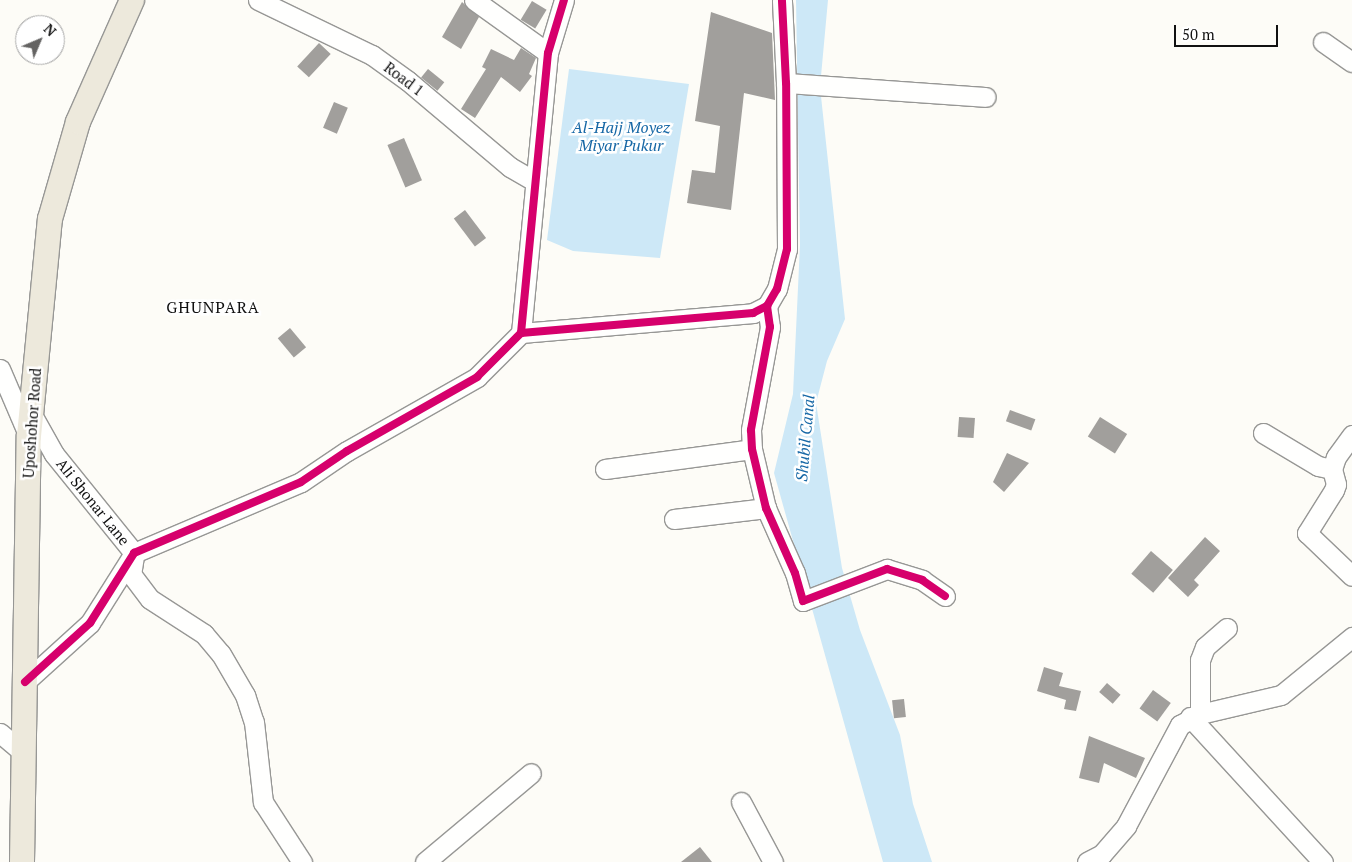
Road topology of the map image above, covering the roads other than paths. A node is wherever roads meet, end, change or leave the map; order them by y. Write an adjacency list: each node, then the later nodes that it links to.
1 (132, 0): 15 (main road, Uposhohor Road)
2 (258, 0): 11 (street, Road 1)
3 (474, 0): 7 (street)
4 (564, 0): 7 (street)
5 (782, 0): 9 (street)
6 (1323, 42): 8 (street)
7 (548, 53): 11 (street)
8 (1352, 62)
9 (786, 83): 10 (street); 12 (street)
10 (986, 97)
11 (534, 181): 13 (street)
12 (766, 306): 13 (street); 19 (street)
13 (521, 333): 24 (street)
14 (0, 369): 18 (street)
15 (31, 413): 18 (main road, Uposhohor Road); 24 (street, Ali Shonar Lane)
16 (1264, 433): 20 (street)
17 (1352, 434): 20 (street)
18 (29, 436): 29 (main road, Uposhohor Road)
19 (752, 449): 21 (street); 22 (street)
20 (1332, 469): 25 (street)
21 (605, 470)
22 (766, 508): 23 (street); 26 (street)
23 (674, 519)
24 (134, 553): 29 (street); 36 (street, Ali Shonar Lane)
25 (1352, 576)
26 (945, 596)
27 (1227, 628): 30 (street)
28 (1352, 637): 30 (street)
29 (25, 682): 32 (main road, Uposhohor Road)
30 (1195, 715): 39 (street); 40 (street)
31 (0, 732): 32 (street)
32 (24, 753): 35 (main road, Uposhohor Road)
33 (531, 773): 37 (street)
34 (741, 802): 38 (street)
35 (22, 862)
36 (302, 862)
37 (425, 862)
38 (773, 862)
39 (1087, 862)
40 (1323, 862)

